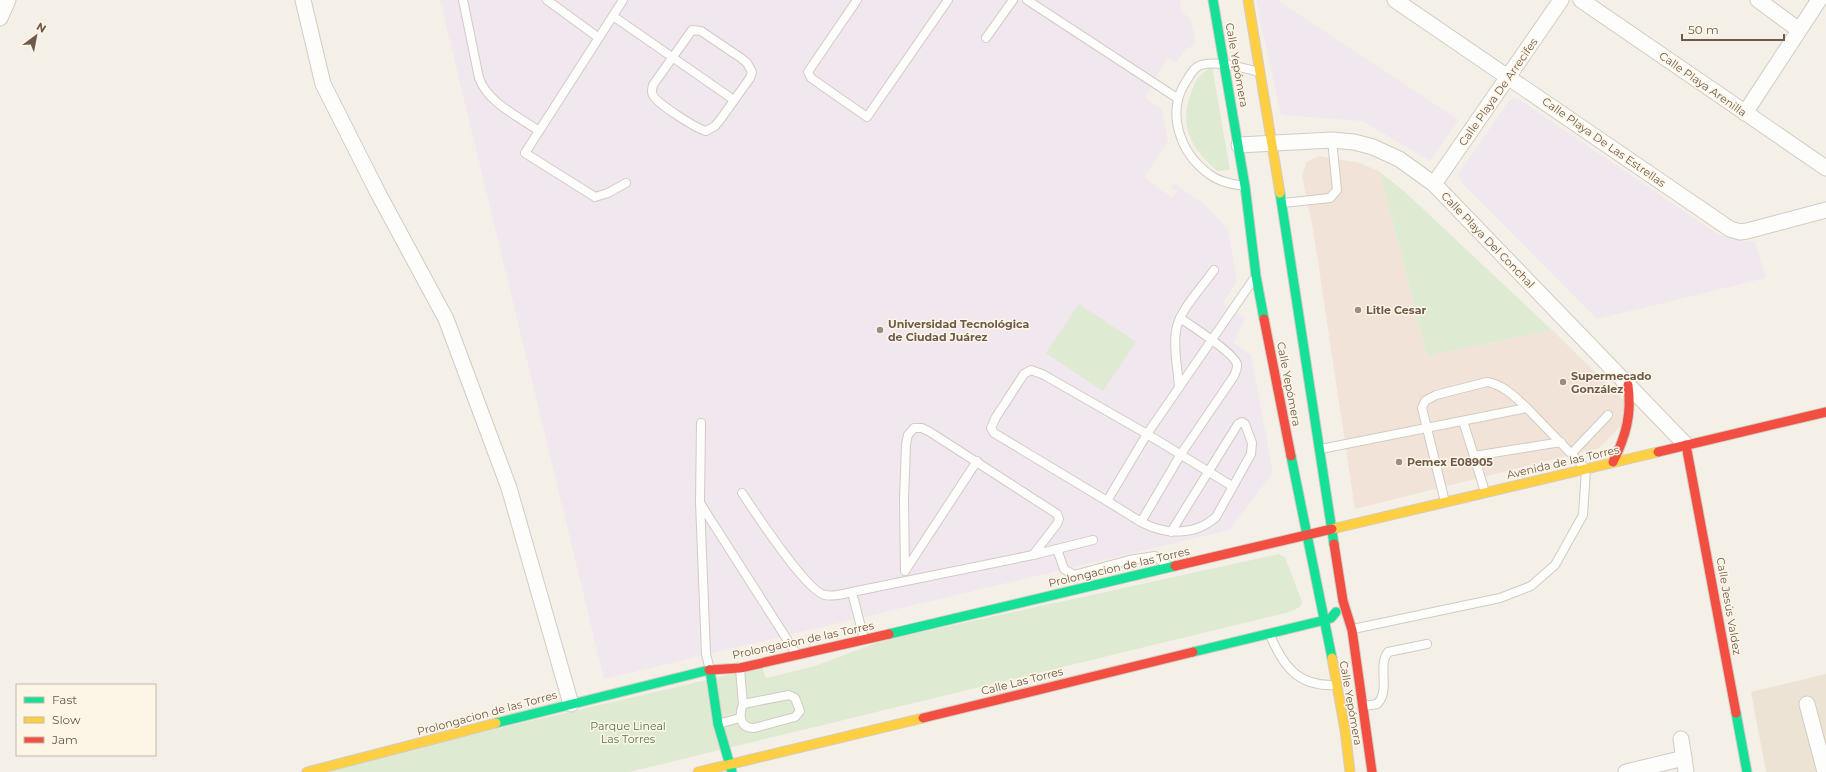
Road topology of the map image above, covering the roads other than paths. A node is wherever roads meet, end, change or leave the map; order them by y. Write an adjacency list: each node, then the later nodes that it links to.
1 (8, 0): 18 (street)
2 (303, 0): 89 (street)
3 (463, 0): 29 (lane)
4 (547, 0): 20 (lane)
5 (623, 0): 17 (lane)
6 (857, 0): 7 (lane)
7 (948, 0)
8 (1013, 0): 21 (lane)
9 (1027, 0): 26 (lane)
10 (1213, 0): 23 (main road, Calle Yepómera)
11 (1248, 0): 24 (main road, Calle Yepómera)
12 (1396, 0): 25 (street, Calle Playa De Las Estrellas)
13 (1561, 0): 25 (street, Calle Playa De Arrecifes)
14 (1581, 0): 28 (street, Calle Playa Arenilla)
15 (1758, 0): 19 (street)
16 (1819, 0): 19 (street)
17 (613, 16): 20 (lane); 22 (lane)
18 (0, 18)
19 (1799, 30): 28 (street)
20 (599, 38): 29 (lane)
21 (986, 38)
22 (672, 56): 27 (lane); 27 (lane); 27 (lane)
23 (1226, 65): 24 (lane); 26 (lane); 32 (main road, Calle Yepómera)
24 (1262, 72): 31 (main road, Calle Yepómera)
25 (1508, 76): 35 (street, Calle Playa De Arrecifes); 38 (street, Calle Playa De Las Estrellas)
26 (1177, 98): 36 (lane)
27 (734, 100)
28 (1745, 113): 33 (street, Calle Playa Arenilla)
29 (539, 131): 34 (lane)
30 (1332, 140): 31 (street, Calle Playa Del Conchal); 35 (street, Calle Playa Del Conchal); 37 (lane)
31 (1273, 144): 32 (street, Calle Playa Del Conchal); 37 (main road, Calle Yepómera)
32 (1239, 145): 36 (main road, Calle Yepómera)
33 (1826, 168)
34 (626, 183)
35 (1434, 184): 43 (street, Calle Playa Del Conchal)
36 (1245, 186): 40 (main road, Calle Yepómera)
37 (1282, 203): 54 (main road, Calle Yepómera)
38 (1826, 210)
39 (1214, 270): 41 (lane)
40 (1256, 276): 42 (lane); 71 (main road, Calle Yepómera)
41 (1180, 318): 42 (lane); 44 (lane)
42 (1212, 340): 44 (lane); 56 (lane)
43 (1628, 385): 53 (street, Calle Playa Del Conchal); 59 (main road)
44 (1179, 387): 51 (lane)
45 (1527, 408): 48 (lane); 50 (lane); 52 (lane)
46 (1826, 412): 53 (main road, Avenida de las Torres)
47 (1608, 416): 55 (lane)
48 (1464, 421): 50 (lane); 57 (lane)
49 (701, 423): 66 (lane)
50 (1426, 428): 54 (lane); 67 (lane)
51 (1147, 434): 56 (lane); 65 (lane); 65 (lane)
52 (1561, 442): 55 (lane); 57 (lane)
53 (1686, 445): 59 (main road, Avenida de las Torres); 104 (main road, Calle Jesús Valdez)
54 (1321, 449): 69 (main road, Calle Yepómera)
55 (1572, 453): 60 (lane)
56 (1181, 454): 61 (lane); 68 (lane)
57 (1474, 456): 64 (lane)
58 (976, 461): 74 (lane); 76 (lane); 76 (lane)
59 (1613, 462): 60 (main road, Avenida de las Torres)
60 (1586, 469): 64 (main road, Avenida de las Torres); 81 (lane)
61 (1208, 471): 62 (lane); 62 (lane); 70 (lane)
62 (1232, 486): 70 (lane)
63 (742, 493): 78 (lane)
64 (1486, 493): 67 (main road, Avenida de las Torres)
65 (1107, 501): 68 (lane)
66 (700, 502): 85 (lane); 87 (lane)
67 (1445, 502): 69 (main road, Avenida de las Torres)
68 (1141, 522): 70 (lane)
69 (1333, 529): 71 (main road, Avenida de las Torres); 79 (main road, Calle Yepómera)
70 (1171, 532)
71 (1306, 535): 75 (main road, Prolongacion de las Torres); 80 (main road, Calle Yepómera)
72 (1093, 540): 73 (lane)
73 (1057, 549): 74 (lane); 75 (lane)
74 (1033, 555): 77 (lane)
75 (1170, 567): 83 (main road, Prolongacion de las Torres)
76 (905, 571): 77 (lane)
77 (897, 583): 78 (lane)
78 (852, 592): 83 (lane)
79 (1344, 601): 80 (main road, Calle Las Torres); 81 (main road, Calle Yepómera)
80 (1325, 620): 82 (main road, Calle Las Torres); 88 (main road, Calle Yepómera)
81 (1352, 630): 92 (main road, Calle Yepómera)
82 (1270, 634): 88 (lane); 98 (main road, Calle Las Torres)
83 (864, 640): 85 (main road, Prolongacion de las Torres)
84 (1427, 644): 92 (lane)
85 (797, 656): 86 (main road, Prolongacion de las Torres)
86 (740, 668): 87 (main road, Prolongacion de las Torres); 90 (lane)
87 (710, 670): 89 (main road, Prolongacion de las Torres); 94 (main road)
88 (1337, 685): 101 (main road, Calle Yepómera)
89 (571, 704): 99 (main road, Prolongacion de las Torres)
90 (743, 704): 93 (lane); 93 (lane)
91 (1807, 704): 95 (street)
92 (1363, 706): 102 (main road, Calle Yepómera)
93 (740, 718): 94 (lane)
94 (718, 724): 98 (main road)
95 (1820, 727): 105 (street)
96 (1681, 739): 97 (street)
97 (1685, 765): 103 (street)
98 (731, 768): 100 (main road, Calle Las Torres)
99 (307, 772)
100 (698, 772)
101 (1350, 772)
102 (1372, 772)
103 (1626, 772)
104 (1747, 772)
105 (1825, 772)

